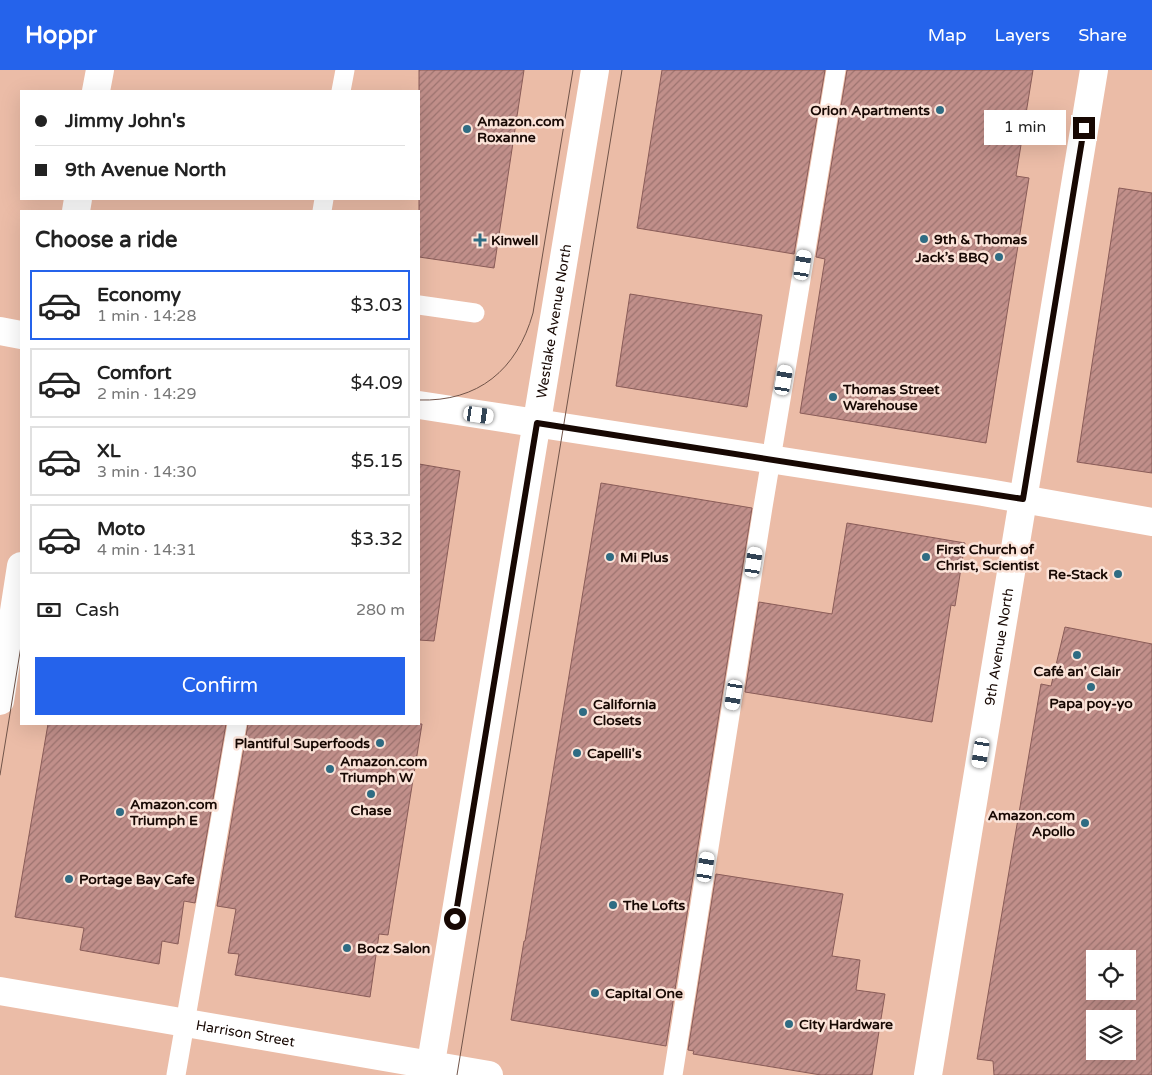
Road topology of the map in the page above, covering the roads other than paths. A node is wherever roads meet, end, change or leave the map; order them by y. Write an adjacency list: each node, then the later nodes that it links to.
1 (100, 70): 6 (main road)
2 (345, 70): 7 (lane)
3 (595, 70): 13 (main road, Westlake Avenue North)
4 (836, 70): 14 (lane)
5 (1094, 70): 15 (main road, 9th Avenue North)
6 (96, 90)
7 (341, 90)
8 (420, 305): 9 (lane)
9 (475, 313)
10 (0, 331): 11 (main road)
11 (20, 335)
12 (420, 405): 13 (main road)
13 (537, 423): 14 (main road); 22 (main road, Westlake Avenue North)
14 (771, 460): 15 (main road); 25 (lane)
15 (1023, 499): 16 (main road); 26 (main road, 9th Avenue North)
16 (1152, 522)
17 (20, 572): 18 (main road)
18 (0, 701)
19 (237, 725): 21 (lane)
20 (0, 991): 21 (main road, Harrison Street)
21 (184, 1023): 22 (main road, Harrison Street); 23 (lane)
22 (430, 1070): 24 (main road, Harrison Street)
23 (176, 1075)
24 (489, 1075)
25 (674, 1075)
26 (928, 1075)

